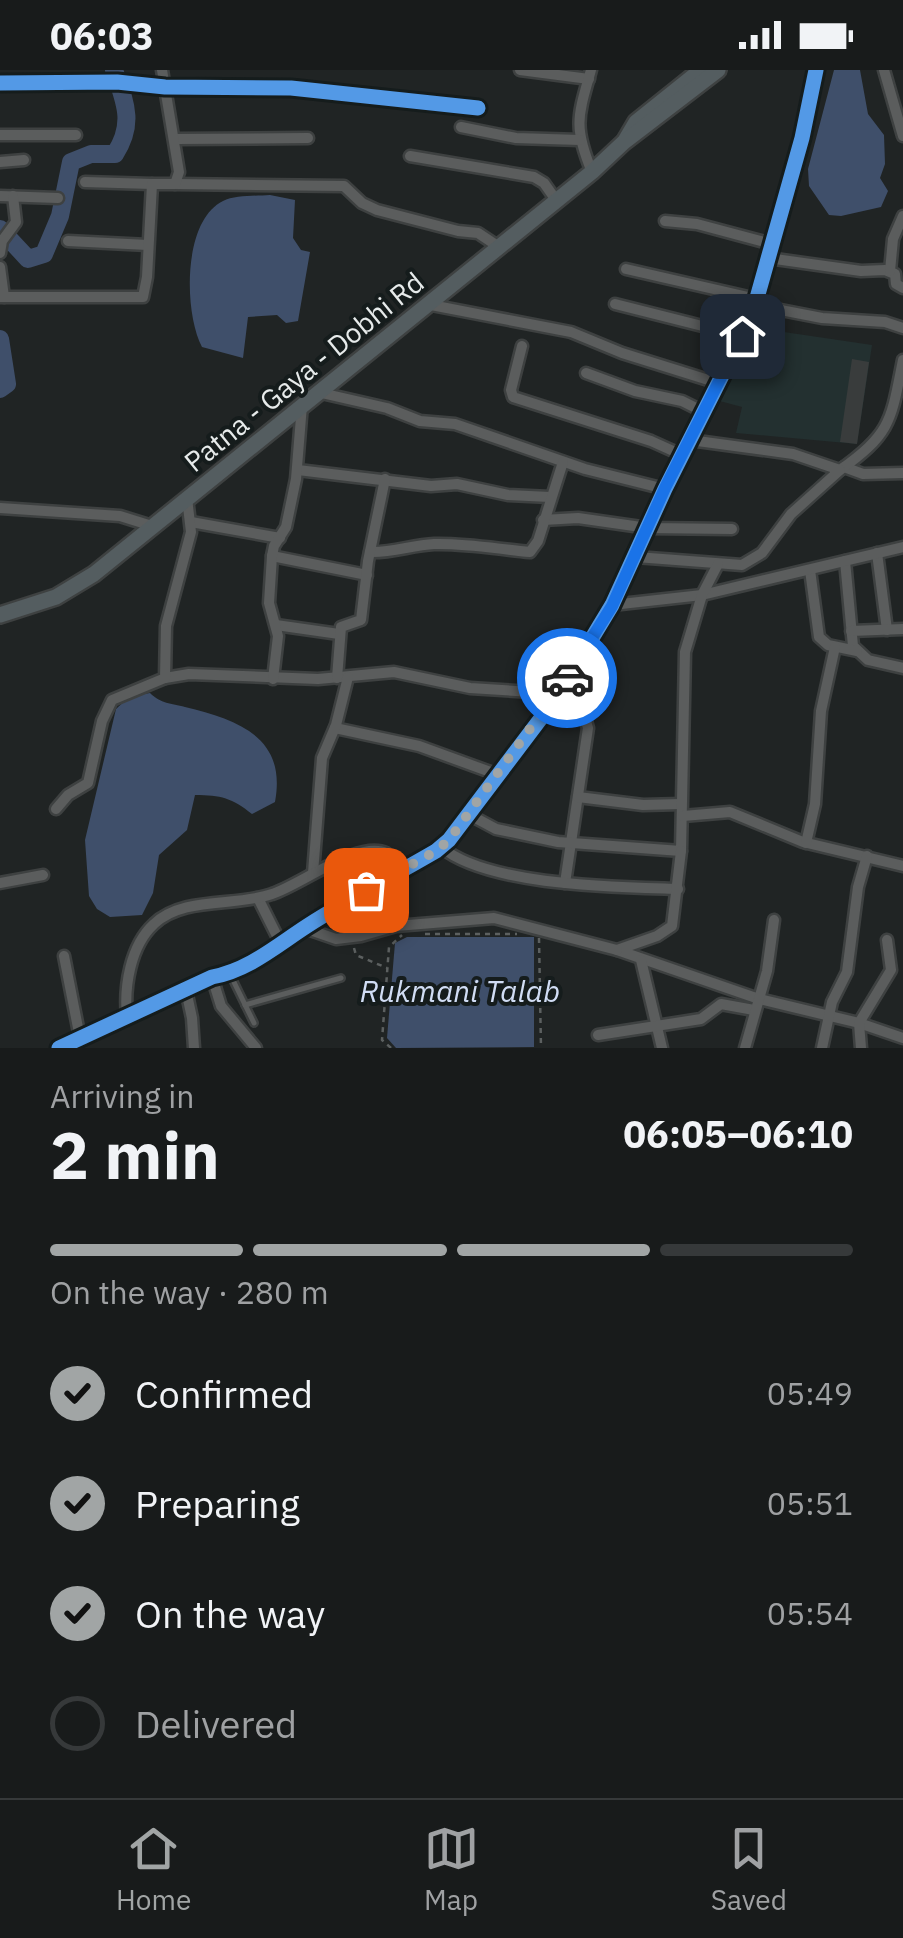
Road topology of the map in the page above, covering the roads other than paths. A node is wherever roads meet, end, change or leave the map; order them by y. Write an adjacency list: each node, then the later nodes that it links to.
1 (162, 70): 9 (street)
2 (520, 70): 7 (street)
3 (718, 70): 18 (main road, Patna - Gaya - Dobhi Rd)
4 (816, 70): 34 (street)
5 (884, 70): 14 (street)
6 (696, 71): 18 (main road, Patna - Gaya - Dobhi Rd)
7 (590, 74): 17 (street)
8 (0, 83): 9 (street)
9 (164, 87): 10 (street); 16 (street)
10 (478, 108)
11 (461, 127): 17 (street)
12 (0, 135): 13 (street)
13 (76, 135)
14 (903, 136)
15 (308, 138): 16 (street)
16 (176, 139): 25 (street)
17 (580, 140): 22 (street)
18 (624, 142): 22 (main road, Patna - Gaya - Dobhi Rd)
19 (410, 156): 29 (street)
20 (24, 160): 21 (street)
21 (0, 162)
22 (592, 172): 29 (main road, Patna - Gaya - Dobhi Rd)
23 (85, 182): 24 (street)
24 (152, 184): 25 (street); 35 (street)
25 (175, 184): 36 (street)
26 (0, 196): 27 (street)
27 (13, 196): 28 (street); 33 (street)
28 (58, 198)
29 (556, 200): 36 (main road, Patna - Gaya - Dobhi Rd)
30 (903, 216): 40 (street)
31 (665, 221): 34 (street)
32 (68, 241): 35 (street)
33 (4, 242)
34 (772, 244): 37 (street)
35 (148, 245): 42 (street)
36 (498, 246): 44 (main road, Patna - Gaya - Dobhi Rd)
37 (768, 258): 40 (street); 43 (street)
38 (0, 267): 42 (street)
39 (626, 269): 43 (street)
40 (890, 271): 41 (street)
41 (903, 288)
42 (2, 297)
43 (756, 302): 46 (street); 47 (street)
44 (426, 304): 51 (street); 52 (main road, Patna - Gaya - Dobhi Rd)
45 (614, 304): 47 (street)
46 (903, 328)
47 (742, 336): 51 (street)
48 (522, 346): 56 (street)
49 (903, 360): 58 (street)
50 (586, 373): 54 (street)
51 (718, 383): 54 (street)
52 (316, 392): 53 (main road, Patna - Gaya - Dobhi Rd); 57 (street)
53 (302, 404): 59 (street); 63 (main road, Patna - Gaya - Dobhi Rd)
54 (704, 412): 55 (street)
55 (690, 440): 56 (street); 58 (street)
56 (682, 454): 62 (street)
57 (563, 462): 62 (street); 64 (street)
58 (842, 468): 60 (street); 78 (street)
59 (298, 470): 61 (street); 71 (street)
60 (903, 473)
61 (385, 479): 64 (street); 73 (street)
62 (665, 488): 69 (street)
63 (187, 498): 67 (street); 68 (main road, Patna - Gaya - Dobhi Rd)
64 (550, 498): 66 (street)
65 (0, 508): 68 (street)
66 (543, 520): 69 (street); 73 (street)
67 (191, 522): 71 (street); 92 (street)
68 (152, 526): 83 (main road, Patna - Gaya - Dobhi Rd)
69 (648, 528): 70 (street); 76 (street)
70 (732, 529)
71 (280, 538): 75 (street)
72 (903, 547): 74 (street)
73 (370, 552): 80 (street)
74 (877, 554): 77 (street); 85 (street)
75 (272, 556): 80 (street); 84 (street)
76 (636, 557): 78 (street); 82 (street)
77 (845, 562): 79 (street); 87 (street)
78 (718, 564): 81 (street)
79 (810, 570): 81 (street); 89 (street)
80 (366, 575): 88 (street)
81 (702, 595): 82 (street); 100 (street)
82 (612, 606): 95 (street)
83 (0, 615)
84 (276, 625): 88 (street); 94 (street)
85 (887, 630): 86 (street); 87 (street)
86 (903, 630)
87 (851, 632): 90 (street)
88 (339, 634): 93 (street)
89 (835, 647): 90 (street); 102 (street)
90 (858, 651): 91 (street)
91 (903, 668)
92 (165, 678): 94 (street); 99 (street)
93 (343, 678): 94 (street); 95 (street); 96 (street)
94 (274, 679)
95 (554, 700): 97 (street); 98 (street)
96 (336, 728): 97 (street); 109 (street)
97 (496, 774): 101 (street)
98 (578, 797): 100 (street); 103 (street)
99 (56, 809)
100 (682, 810): 102 (street); 105 (street)
101 (468, 814): 103 (street); 104 (street)
102 (806, 843): 106 (street)
103 (570, 844): 105 (street); 111 (street)
104 (441, 847): 108 (street); 111 (street)
105 (681, 852): 113 (street)
106 (866, 856): 107 (street); 129 (street)
107 (903, 866)
108 (398, 871): 109 (street); 116 (street)
109 (313, 873): 114 (street)
110 (42, 875): 112 (street)
111 (566, 883): 113 (street)
112 (0, 884)
113 (678, 889): 119 (street)
114 (258, 898): 118 (street); 128 (street)
115 (774, 920): 126 (street)
116 (304, 928): 118 (street); 119 (street)
117 (887, 940): 131 (street)
118 (282, 946): 122 (street)
119 (617, 950): 121 (street)
120 (64, 956): 134 (street)
121 (641, 960): 126 (street); 132 (street)
122 (230, 974): 123 (street); 127 (lane)
123 (212, 978): 125 (street); 138 (street)
124 (341, 978): 127 (lane)
125 (186, 990): 128 (street); 137 (street)
126 (756, 1005): 129 (street); 132 (street); 140 (street)
127 (245, 1006): 130 (lane)
128 (127, 1017): 134 (street)
129 (828, 1018): 131 (street); 141 (street)
130 (254, 1023)
131 (859, 1023): 135 (street); 142 (street)
132 (658, 1024): 133 (street); 139 (street)
133 (598, 1035)
134 (80, 1038): 136 (street)
135 (903, 1038)
136 (63, 1047)
137 (194, 1048)
138 (256, 1048)
139 (662, 1048)
140 (745, 1048)
141 (822, 1048)
142 (861, 1048)

